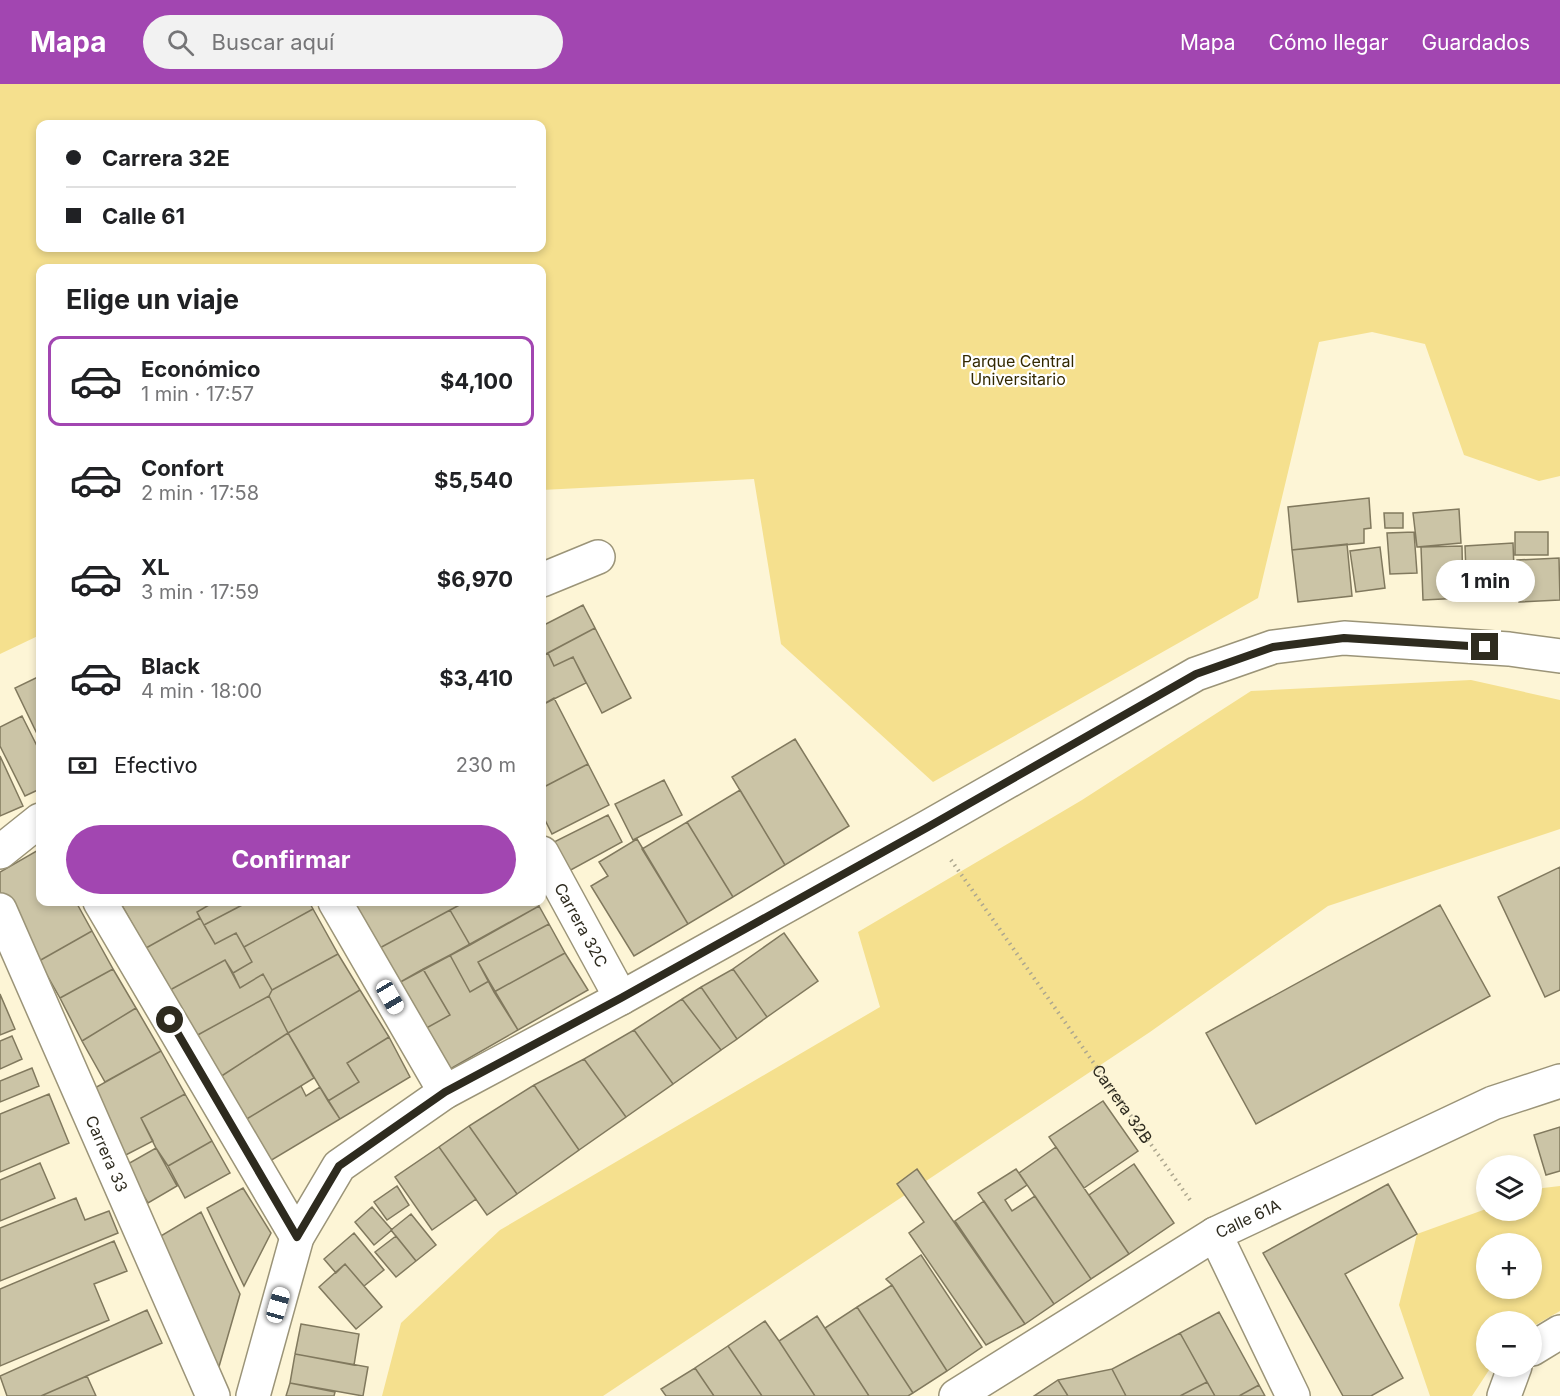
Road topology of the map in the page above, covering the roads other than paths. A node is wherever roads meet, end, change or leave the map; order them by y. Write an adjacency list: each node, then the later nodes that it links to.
1 (598, 557): 2 (street)
2 (546, 578)
3 (1560, 656): 10 (street)
4 (36, 823): 5 (street)
5 (0, 852)
6 (546, 860): 10 (street, Carrera 32C)
7 (102, 906): 14 (street)
8 (337, 906): 12 (street)
9 (0, 910): 18 (street, Carrera 33)
10 (621, 998): 12 (street)
11 (1560, 1081): 13 (street, Calle 61A)
12 (445, 1092): 14 (street)
13 (1215, 1234): 20 (street, Calle 61A); 21 (street)
14 (297, 1237): 19 (street)
15 (1560, 1332): 16 (street)
16 (1542, 1343)
17 (1511, 1377): 22 (street)
18 (213, 1396)
19 (253, 1396)
20 (956, 1396)
21 (1293, 1396)
22 (1504, 1396)

